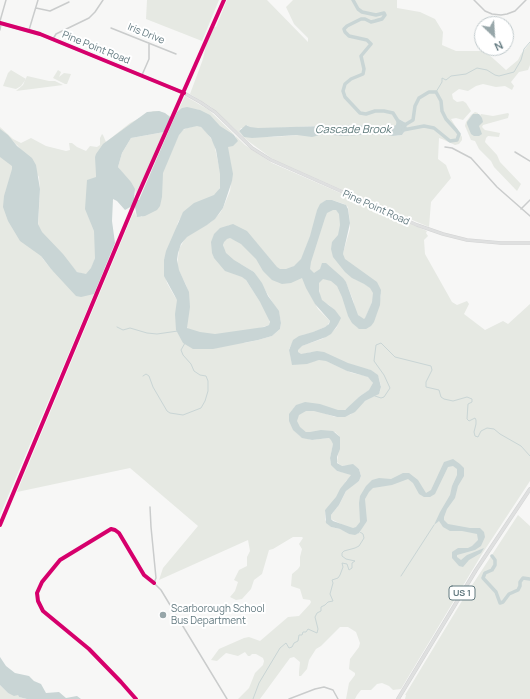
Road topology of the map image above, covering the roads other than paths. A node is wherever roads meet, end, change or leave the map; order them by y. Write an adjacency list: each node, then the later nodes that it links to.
1 (6, 0): 8 (street)
2 (38, 0): 7 (street)
3 (103, 0): 12 (street)
4 (474, 0): 5 (street)
5 (526, 0)
6 (68, 2): 7 (street)
7 (36, 8): 11 (street)
8 (0, 22): 10 (street); 11 (main road, Pine Point Road)
9 (111, 28): 13 (street, Iris Drive)
10 (0, 30)
11 (29, 30): 12 (main road, Pine Point Road)
12 (53, 39): 15 (main road, Pine Point Road)
13 (149, 43): 14 (street, Iris Drive); 15 (street)
14 (176, 54)
15 (142, 76): 24 (main road, Pine Point Road)
16 (445, 147): 22 (street)
17 (515, 152): 19 (street)
18 (522, 152): 19 (street)
19 (520, 155): 20 (street)
20 (530, 161)
21 (530, 200): 22 (street)
22 (521, 209): 23 (street)
23 (530, 216)
24 (530, 242)
25 (530, 489): 32 (main road, US 1)
26 (150, 507): 27 (street)
27 (154, 583): 28 (street); 29 (street)
28 (136, 699)
29 (228, 699)
30 (289, 699): 31 (street)
31 (338, 699)
32 (398, 699)

